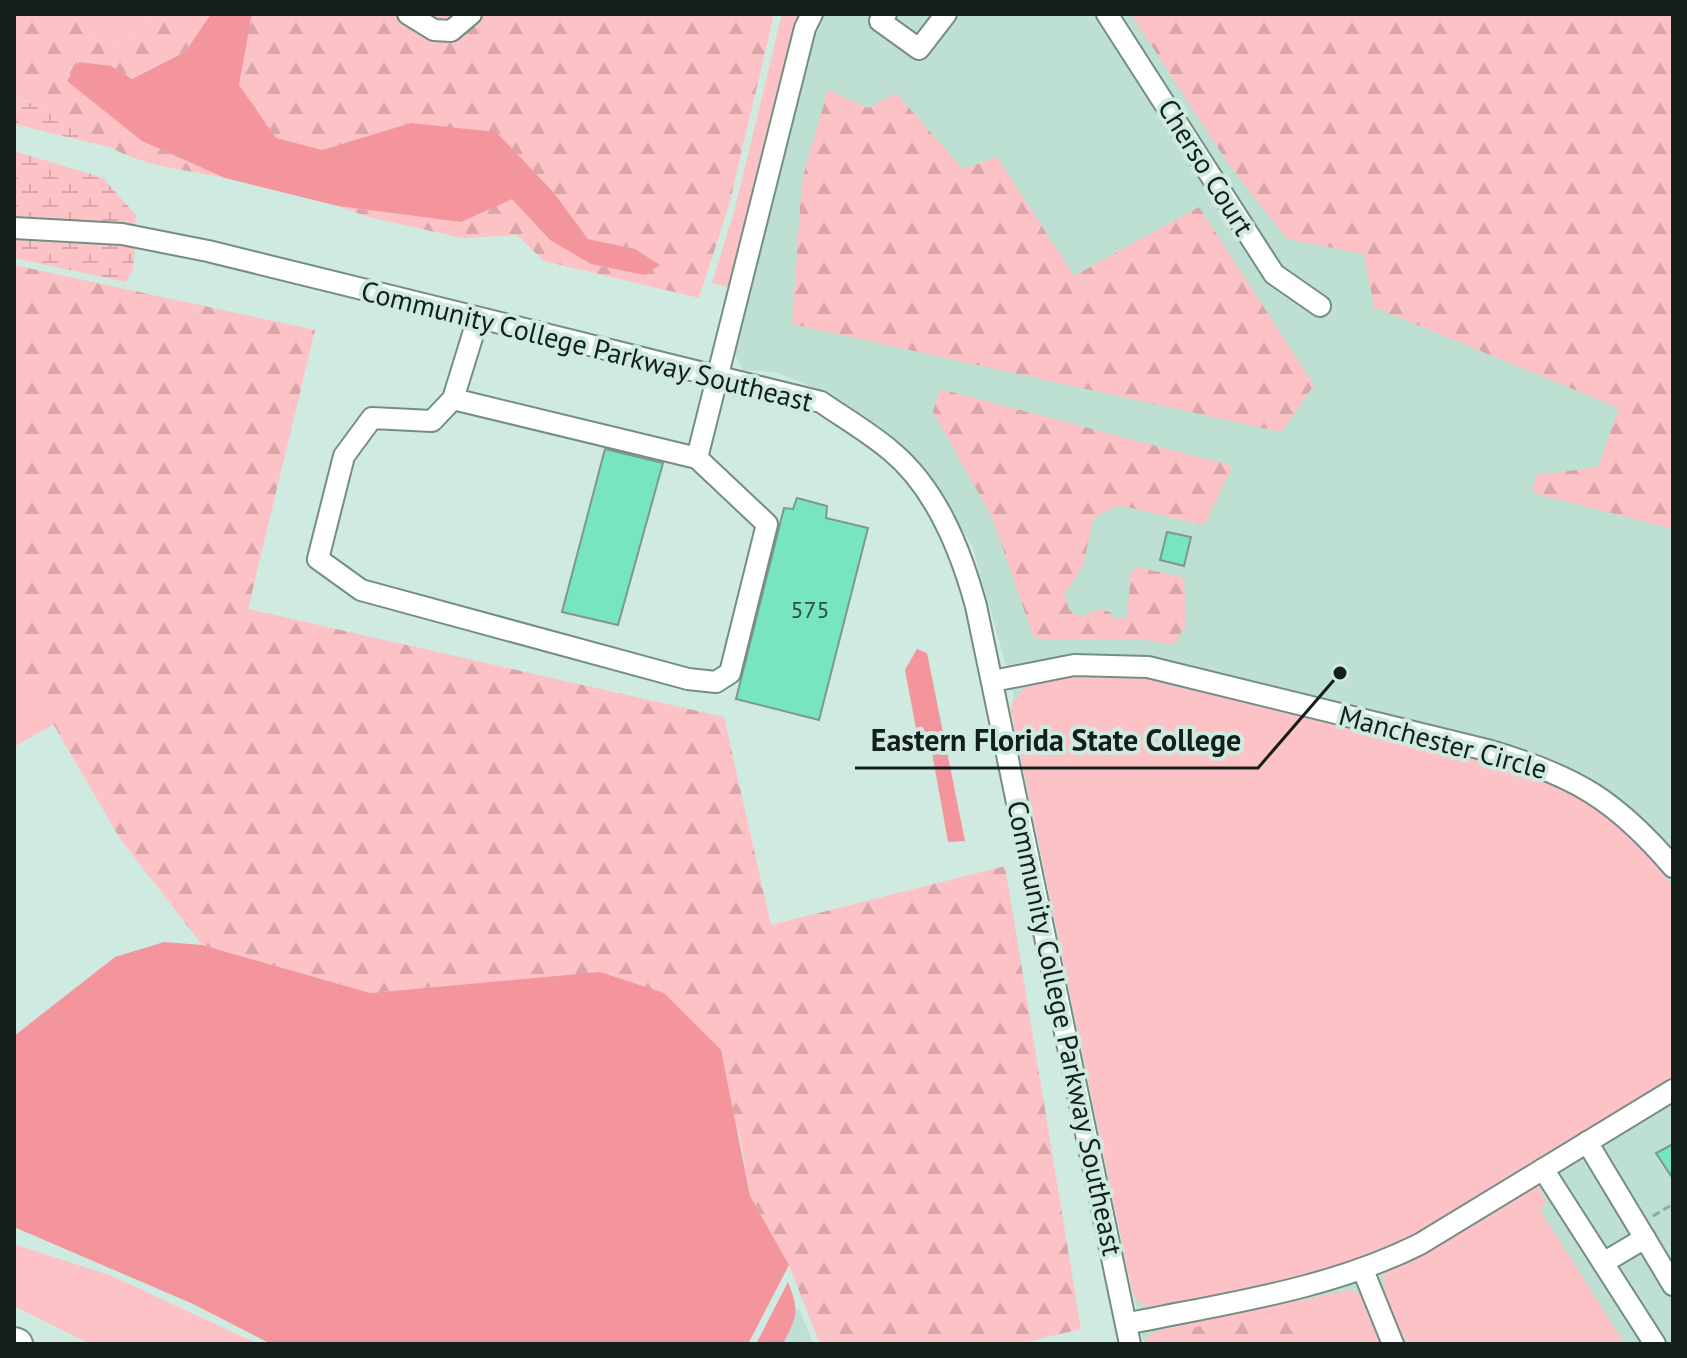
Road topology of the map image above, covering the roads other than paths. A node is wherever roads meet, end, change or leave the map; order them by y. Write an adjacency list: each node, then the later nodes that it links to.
1 (408, 14): 6 (street)
2 (812, 14): 10 (street)
3 (886, 14): 4 (street)
4 (946, 14)
5 (1107, 14): 8 (street, Cherso Court)
6 (472, 15)
7 (14, 228): 9 (street, Community College Parkway Southeast)
8 (1320, 306)
9 (478, 318): 10 (street, Community College Parkway Southeast); 11 (street)
10 (716, 377): 12 (street); 13 (street, Community College Parkway Southeast)
11 (453, 399): 12 (street); 12 (street)
12 (697, 458)
13 (993, 681): 14 (street, Manchester Circle); 22 (street, Community College Parkway Southeast)
14 (1673, 867)
15 (1673, 1090): 16 (street)
16 (1587, 1142): 17 (street); 18 (street)
17 (1543, 1169): 19 (street); 20 (street)
18 (1645, 1229): 19 (street); 21 (street)
19 (1603, 1263): 24 (street)
20 (1363, 1270): 22 (street); 23 (street)
21 (1673, 1285)
22 (1128, 1334)
23 (1393, 1344)
24 (1655, 1344)

